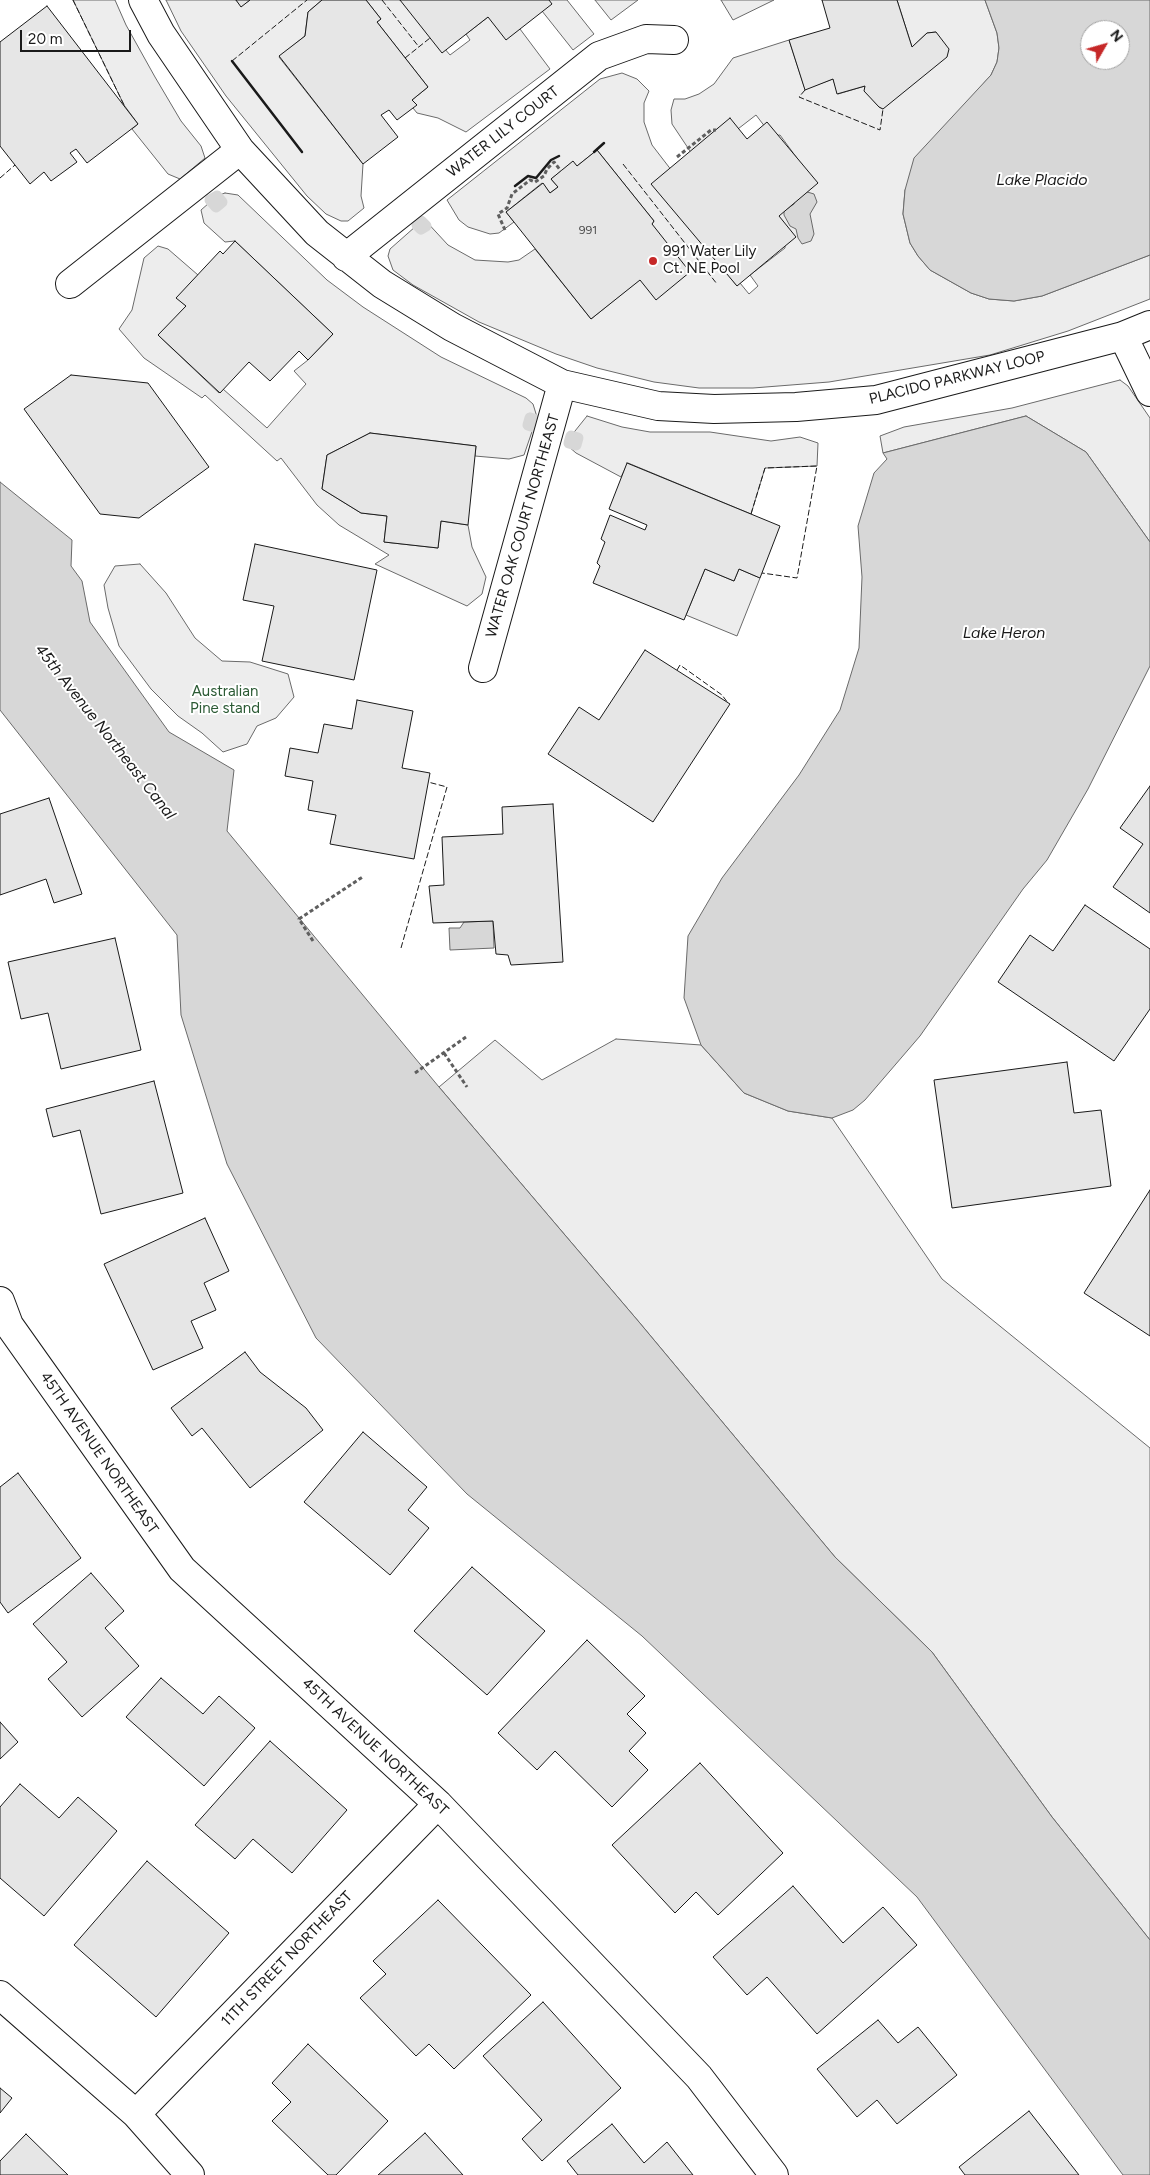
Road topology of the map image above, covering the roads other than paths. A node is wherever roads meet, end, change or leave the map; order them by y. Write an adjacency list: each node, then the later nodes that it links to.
1 (143, 0): 3 (street, PLACIDO PARKWAY LOOP)
2 (674, 40): 4 (street, WATER LILY COURT)
3 (240, 150): 4 (street, PLACIDO PARKWAY LOOP); 5 (street)
4 (346, 256): 8 (street, PLACIDO PARKWAY LOOP)
5 (70, 284)
6 (1150, 325): 7 (street, PLACIDO PARKWAY LOOP)
7 (1122, 336): 8 (street, PLACIDO PARKWAY LOOP); 9 (street)
8 (562, 384): 10 (street, WATER OAK COURT NORTHEAST)
9 (1150, 392)
10 (483, 668)
11 (0, 1301): 12 (street, 45TH AVENUE NORTHEAST)
12 (438, 1804): 14 (street, 11TH STREET NORTHEAST); 16 (street, 45TH AVENUE NORTHEAST)
13 (0, 1995): 14 (street)
14 (136, 2114): 15 (street)
15 (190, 2175)
16 (774, 2175)

